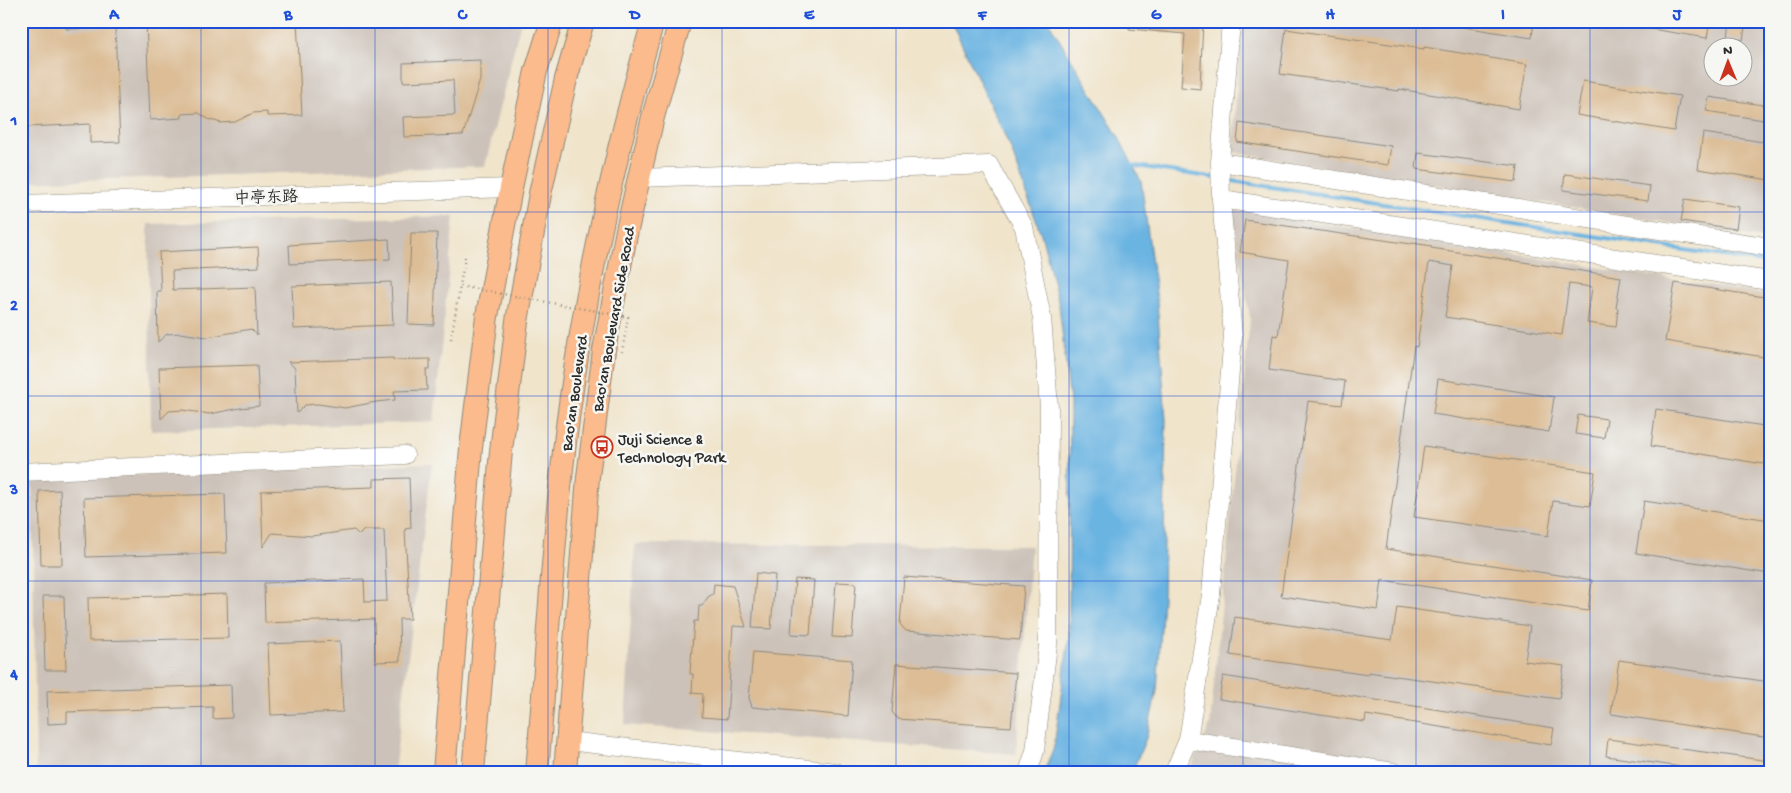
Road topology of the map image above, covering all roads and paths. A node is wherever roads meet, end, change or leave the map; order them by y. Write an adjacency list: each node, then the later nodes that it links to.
1 (552, 21): 8 (main road)
2 (583, 21): 18 (main road)
3 (653, 21): 21 (main road, Bao'an Boulevard)
4 (680, 21): 7 (main road, Bao'an Boulevard Side Road)
5 (1231, 21): 6 (street)
6 (1220, 166): 9 (street); 11 (street)
7 (639, 178): 15 (main road, Bao'an Boulevard Side Road); 31 (street)
8 (511, 188): 10 (street, 中亭东路); 22 (main road)
9 (1221, 195): 13 (street); 23 (street)
10 (21, 204)
11 (1770, 247)
12 (465, 257): 14 (path, bridge)
13 (1770, 281)
14 (460, 286): 16 (path); 17 (path, bridge)
15 (610, 320): 21 (main road); 24 (main road, Bao'an Boulevard Side Road)
16 (451, 339)
17 (622, 352)
18 (509, 389): 22 (main road); 27 (main road)
19 (405, 455): 20 (street)
20 (21, 472)
21 (562, 475): 28 (main road, Bao'an Boulevard)
22 (464, 541): 26 (main road)
23 (1188, 740): 25 (street); 32 (street)
24 (568, 741): 29 (main road, Bao'an Boulevard Side Road); 30 (street)
25 (1383, 771)
26 (444, 772)
27 (473, 772)
28 (537, 772)
29 (565, 772)
30 (835, 772)
31 (1028, 772)
32 (1174, 772)

